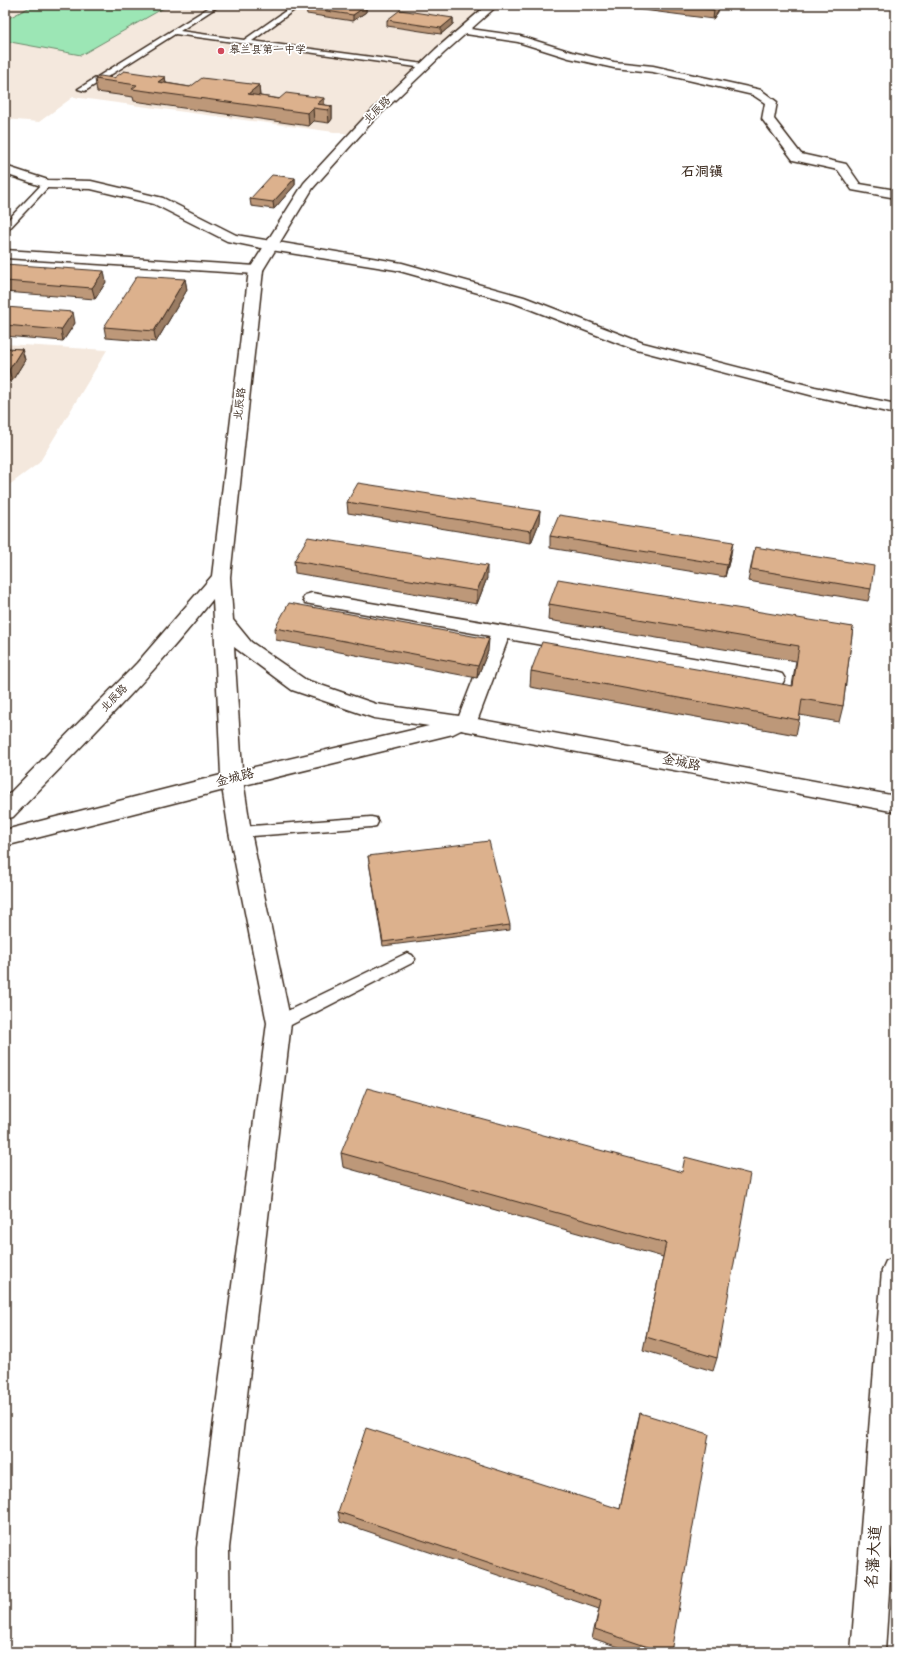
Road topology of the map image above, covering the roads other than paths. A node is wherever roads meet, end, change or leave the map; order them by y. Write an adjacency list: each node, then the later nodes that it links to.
1 (217, 5): 5 (lane)
2 (298, 5): 6 (lane)
3 (493, 5): 4 (street, 北辰路)
4 (463, 31): 7 (street, 北辰路); 11 (street)
5 (174, 32): 6 (lane); 8 (lane)
6 (245, 42): 7 (lane)
7 (424, 66): 13 (street, 北辰路)
8 (82, 89)
9 (5, 170): 10 (street)
10 (47, 184): 12 (lane); 13 (street)
11 (896, 194)
12 (5, 228)
13 (271, 246): 15 (street, 北辰路); 16 (street)
14 (5, 254): 15 (street)
15 (256, 270): 17 (street, 北辰路)
16 (896, 409)
17 (221, 577): 19 (street); 25 (street, 北辰路)
18 (312, 600): 20 (street)
19 (223, 621): 22 (street, 金城路); 23 (street)
20 (501, 632): 21 (street); 22 (street)
21 (775, 679)
22 (466, 724): 23 (street, 金城路); 24 (street, 金城路)
23 (232, 780): 27 (street); 28 (street, 金城路)
24 (896, 804)
25 (5, 810)
26 (371, 822): 27 (lane)
27 (240, 832): 30 (street)
28 (5, 838)
29 (407, 959): 30 (lane)
30 (280, 1022): 32 (street)
31 (896, 1270): 33 (street, 名藩大道)
32 (213, 1652)
33 (868, 1652)

